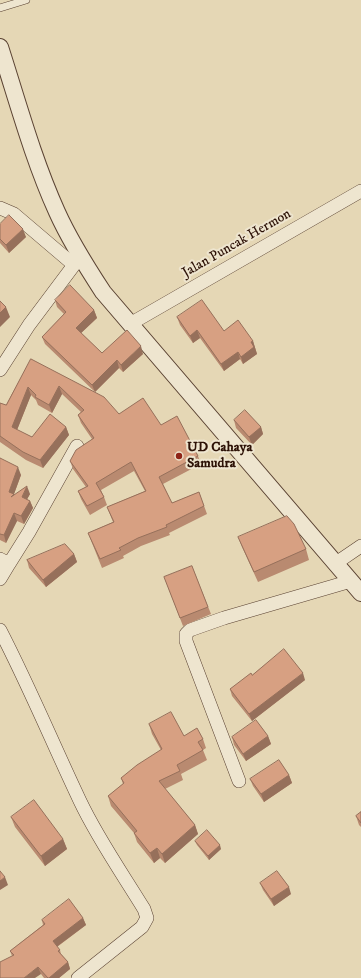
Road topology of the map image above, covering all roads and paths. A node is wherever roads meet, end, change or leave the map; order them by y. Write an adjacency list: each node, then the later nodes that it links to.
1 (26, 0): 2 (lane)
2 (0, 8)
3 (0, 47): 6 (street)
4 (361, 192): 7 (street, Jalan Puncak Hermon)
5 (0, 208): 6 (street)
6 (77, 261): 7 (street); 8 (street)
7 (130, 324): 12 (street)
8 (0, 370)
9 (77, 446): 11 (street)
10 (361, 546): 12 (street)
11 (4, 561): 13 (street)
12 (336, 562): 14 (street)
13 (0, 579)
14 (351, 581): 15 (street); 17 (street)
15 (361, 594)
16 (0, 630): 18 (street)
17 (239, 781)
18 (78, 978)

